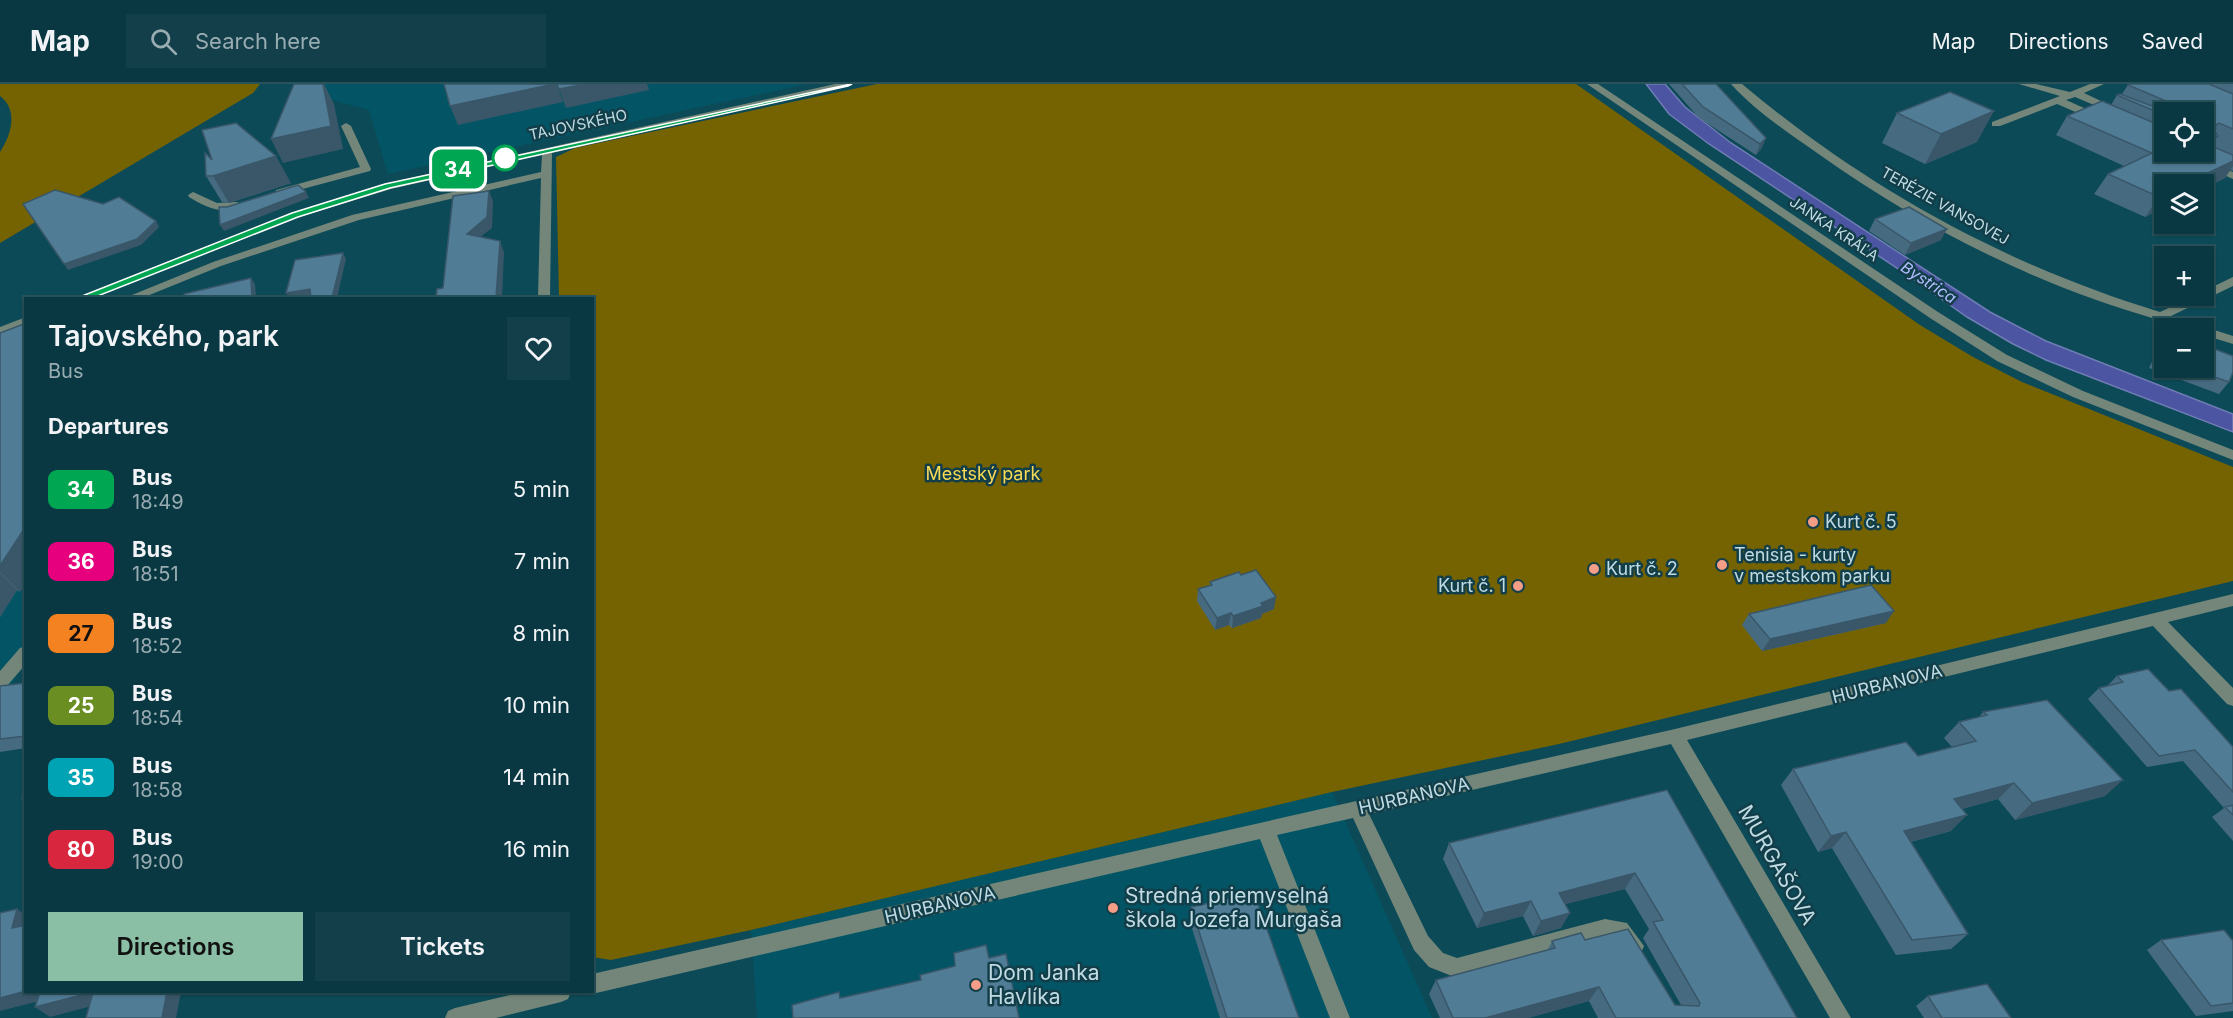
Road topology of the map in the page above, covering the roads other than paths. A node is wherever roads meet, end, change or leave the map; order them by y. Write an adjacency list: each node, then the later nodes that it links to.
1 (848, 84): 13 (street, TAJOVSKÉHO)
2 (1592, 84): 37 (street, JANKA KRÁĽA)
3 (1736, 84): 31 (street, TERÉZIE VANSOVEJ)
4 (2024, 84): 7 (street)
5 (2043, 84): 7 (street)
6 (2099, 84): 7 (street)
7 (2072, 94): 8 (street); 9 (street)
8 (2057, 100): 10 (street); 11 (street)
9 (2125, 114)
10 (2111, 123)
11 (1996, 124)
12 (346, 126): 18 (street)
13 (547, 149): 17 (street); 22 (street, TAJOVSKÉHO)
14 (2215, 157): 15 (street)
15 (2202, 163): 19 (street)
16 (331, 167): 18 (street)
17 (546, 174): 28 (street); 29 (street)
18 (344, 176): 20 (street); 22 (street)
19 (2233, 176)
20 (273, 194)
21 (193, 195): 23 (street)
22 (355, 195): 24 (street, TAJOVSKÉHO)
23 (251, 201)
24 (139, 276): 27 (street, TAJOVSKÉHO); 28 (street)
25 (2233, 281): 26 (street)
26 (2214, 290)
27 (85, 297)
28 (138, 297)
29 (544, 297)
30 (2182, 306): 31 (street)
31 (2160, 317): 32 (street, TERÉZIE VANSOVEJ)
32 (2163, 318)
33 (24, 322): 34 (street)
34 (0, 331)
35 (2214, 334): 36 (street)
36 (2233, 340)
37 (2233, 455)
38 (2233, 600): 39 (street, HURBANOVA)
39 (2156, 619): 42 (street); 43 (street, HURBANOVA)
40 (24, 654): 41 (street)
41 (0, 682)
42 (2233, 699)
43 (1675, 736): 44 (street, HURBANOVA); 53 (street, MURGAŠOVA)
44 (1358, 809): 45 (street, HURBANOVA); 46 (street)
45 (1266, 831): 47 (street, HURBANOVA); 52 (street)
46 (1642, 959)
47 (594, 984)
48 (551, 993): 49 (street)
49 (531, 995): 50 (street)
50 (485, 1015): 51 (street)
51 (455, 1018)
52 (1340, 1018)
53 (1841, 1018)

